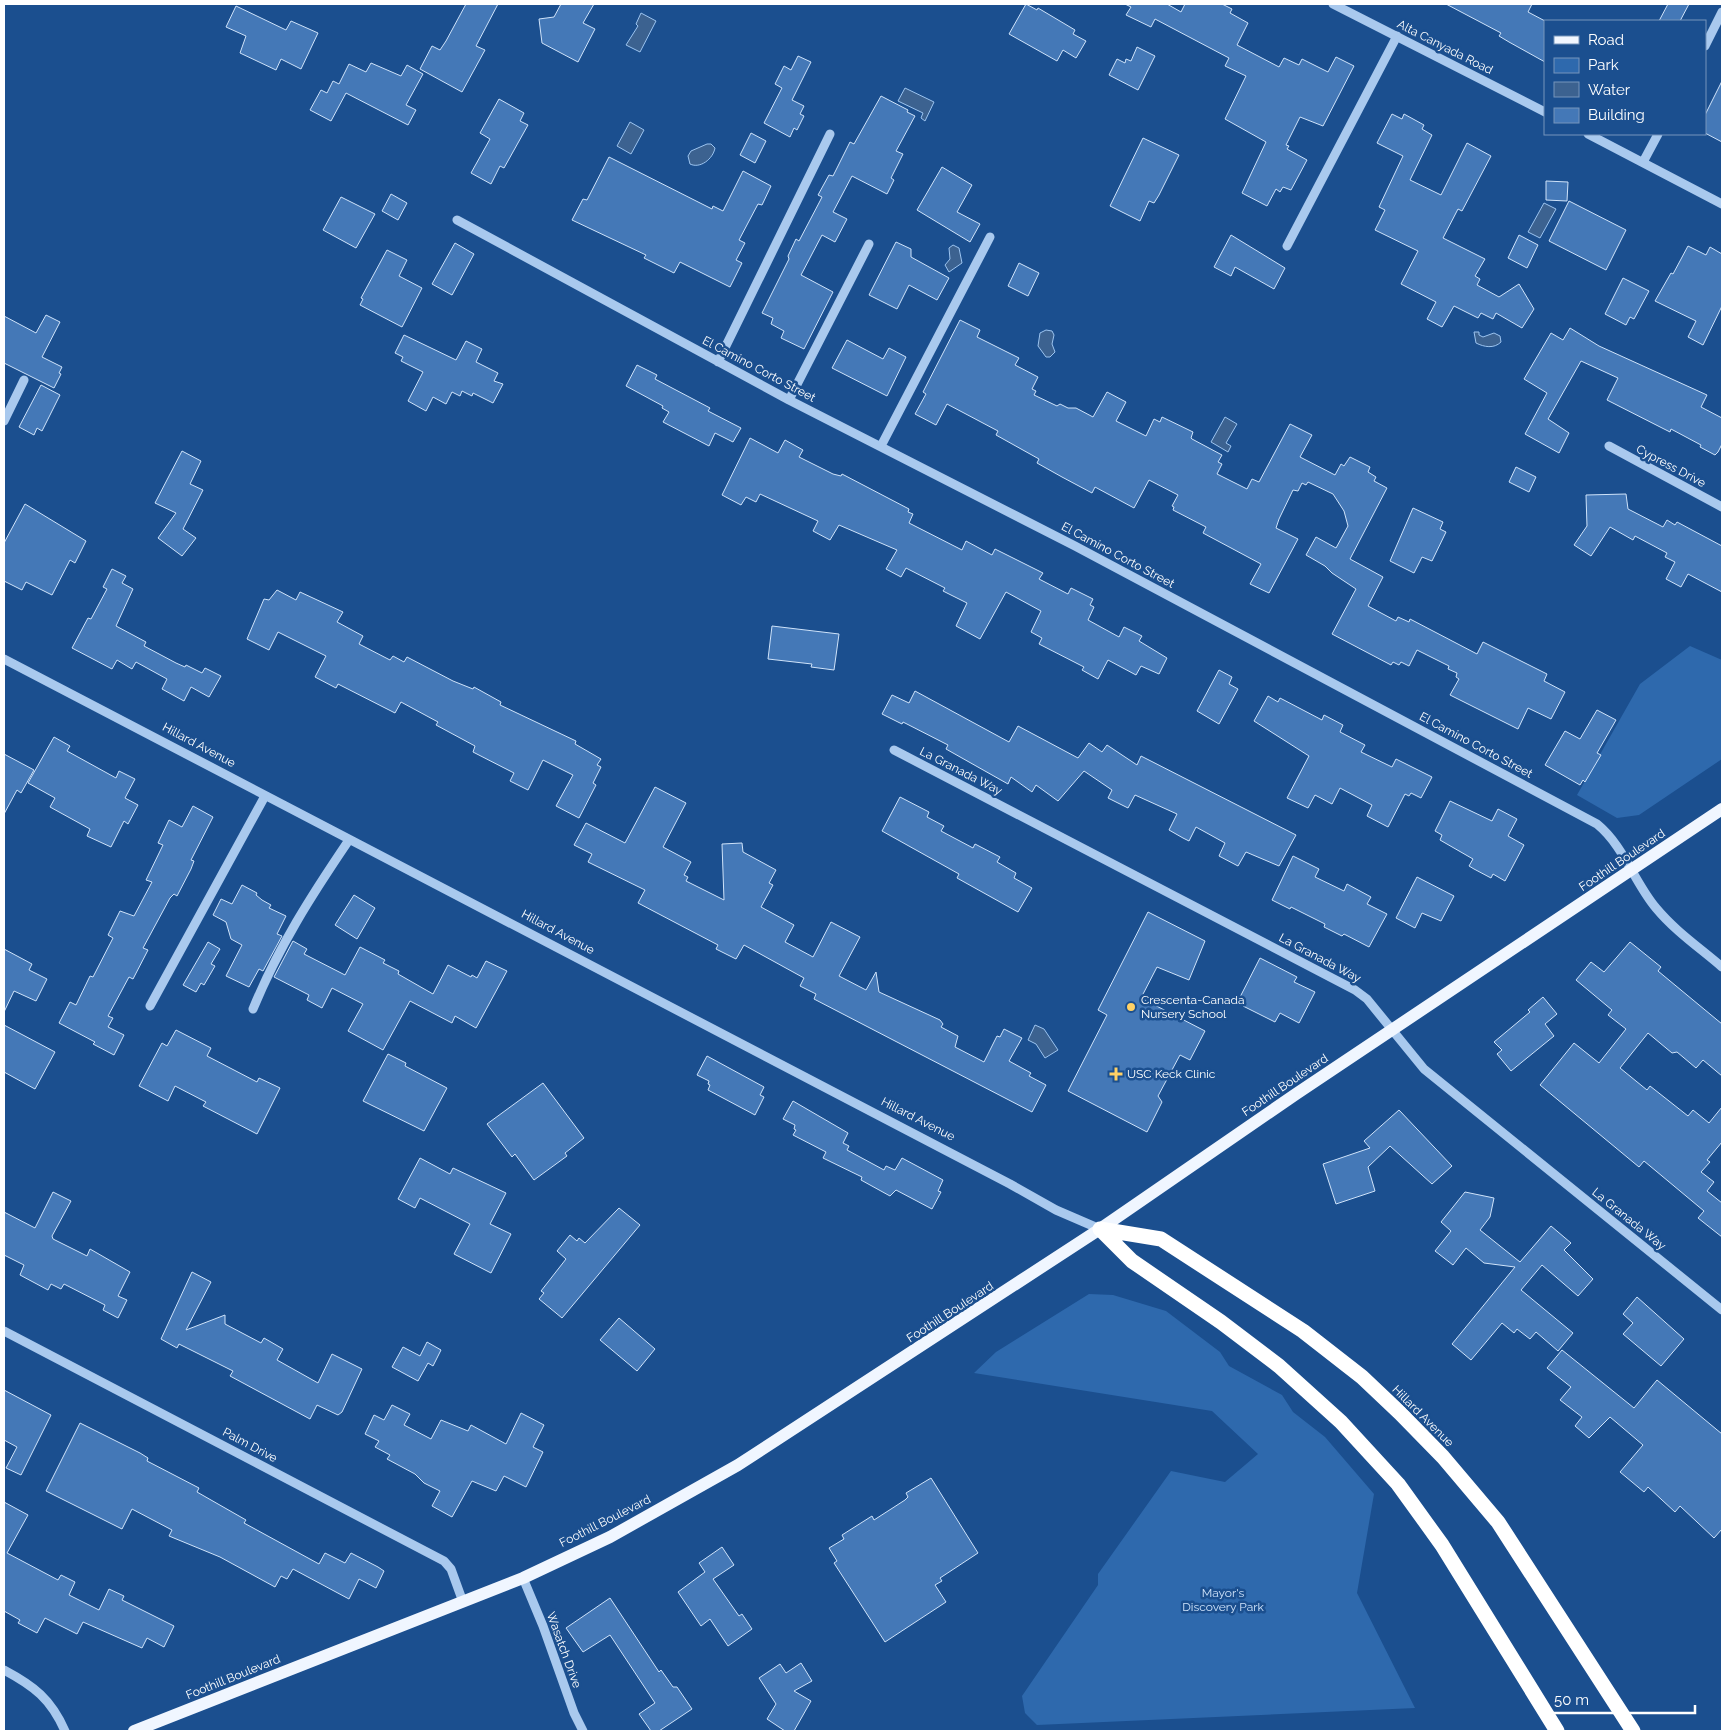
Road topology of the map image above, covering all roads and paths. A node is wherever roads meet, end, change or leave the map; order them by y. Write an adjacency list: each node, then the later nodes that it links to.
1 (1333, 4): 3 (street, Alta Canyada Road)
2 (1722, 12): 4 (street)
3 (1397, 36): 5 (street, Alta Canyada Road); 14 (street)
4 (1706, 44)
5 (1544, 111)
6 (830, 134): 15 (street)
7 (1590, 135): 9 (street)
8 (1657, 135): 9 (street)
9 (1643, 162): 10 (street)
10 (1722, 204)
11 (457, 220): 15 (street, El Camino Corto Street)
12 (990, 237): 19 (street)
13 (869, 244): 17 (street)
14 (1288, 246)
15 (718, 362): 17 (street, El Camino Corto Street)
16 (24, 380): 18 (street)
17 (789, 400): 19 (street, El Camino Corto Street)
18 (4, 421)
19 (881, 446): 27 (street, El Camino Corto Street)
20 (1609, 446): 21 (street, Cypress Drive)
21 (1722, 507)
22 (4, 659): 24 (street, Hillard Avenue)
23 (894, 750): 31 (street, La Granada Way)
24 (265, 796): 26 (street, Hillard Avenue); 29 (street)
25 (1722, 809): 27 (main road, Foothill Boulevard)
26 (349, 840): 30 (street); 32 (street, Hillard Avenue)
27 (1631, 870): 28 (street, El Camino Corto Street); 31 (main road, Foothill Boulevard)
28 (1722, 967)
29 (150, 1006)
30 (253, 1009)
31 (1392, 1032): 32 (main road, Foothill Boulevard); 33 (street, La Granada Way)
32 (1100, 1229): 35 (main road, Foothill Boulevard); 41 (highway, Hillard Avenue); 42 (highway, Hillard Avenue)
33 (1722, 1310)
34 (4, 1331): 36 (street, Palm Drive)
35 (522, 1578): 36 (main road, Foothill Boulevard); 40 (street, Wasatch Drive)
36 (464, 1602): 39 (main road, Foothill Boulevard)
37 (4, 1670): 38 (street)
38 (65, 1731)
39 (134, 1731)
40 (583, 1731)
41 (1557, 1731)
42 (1633, 1731)

